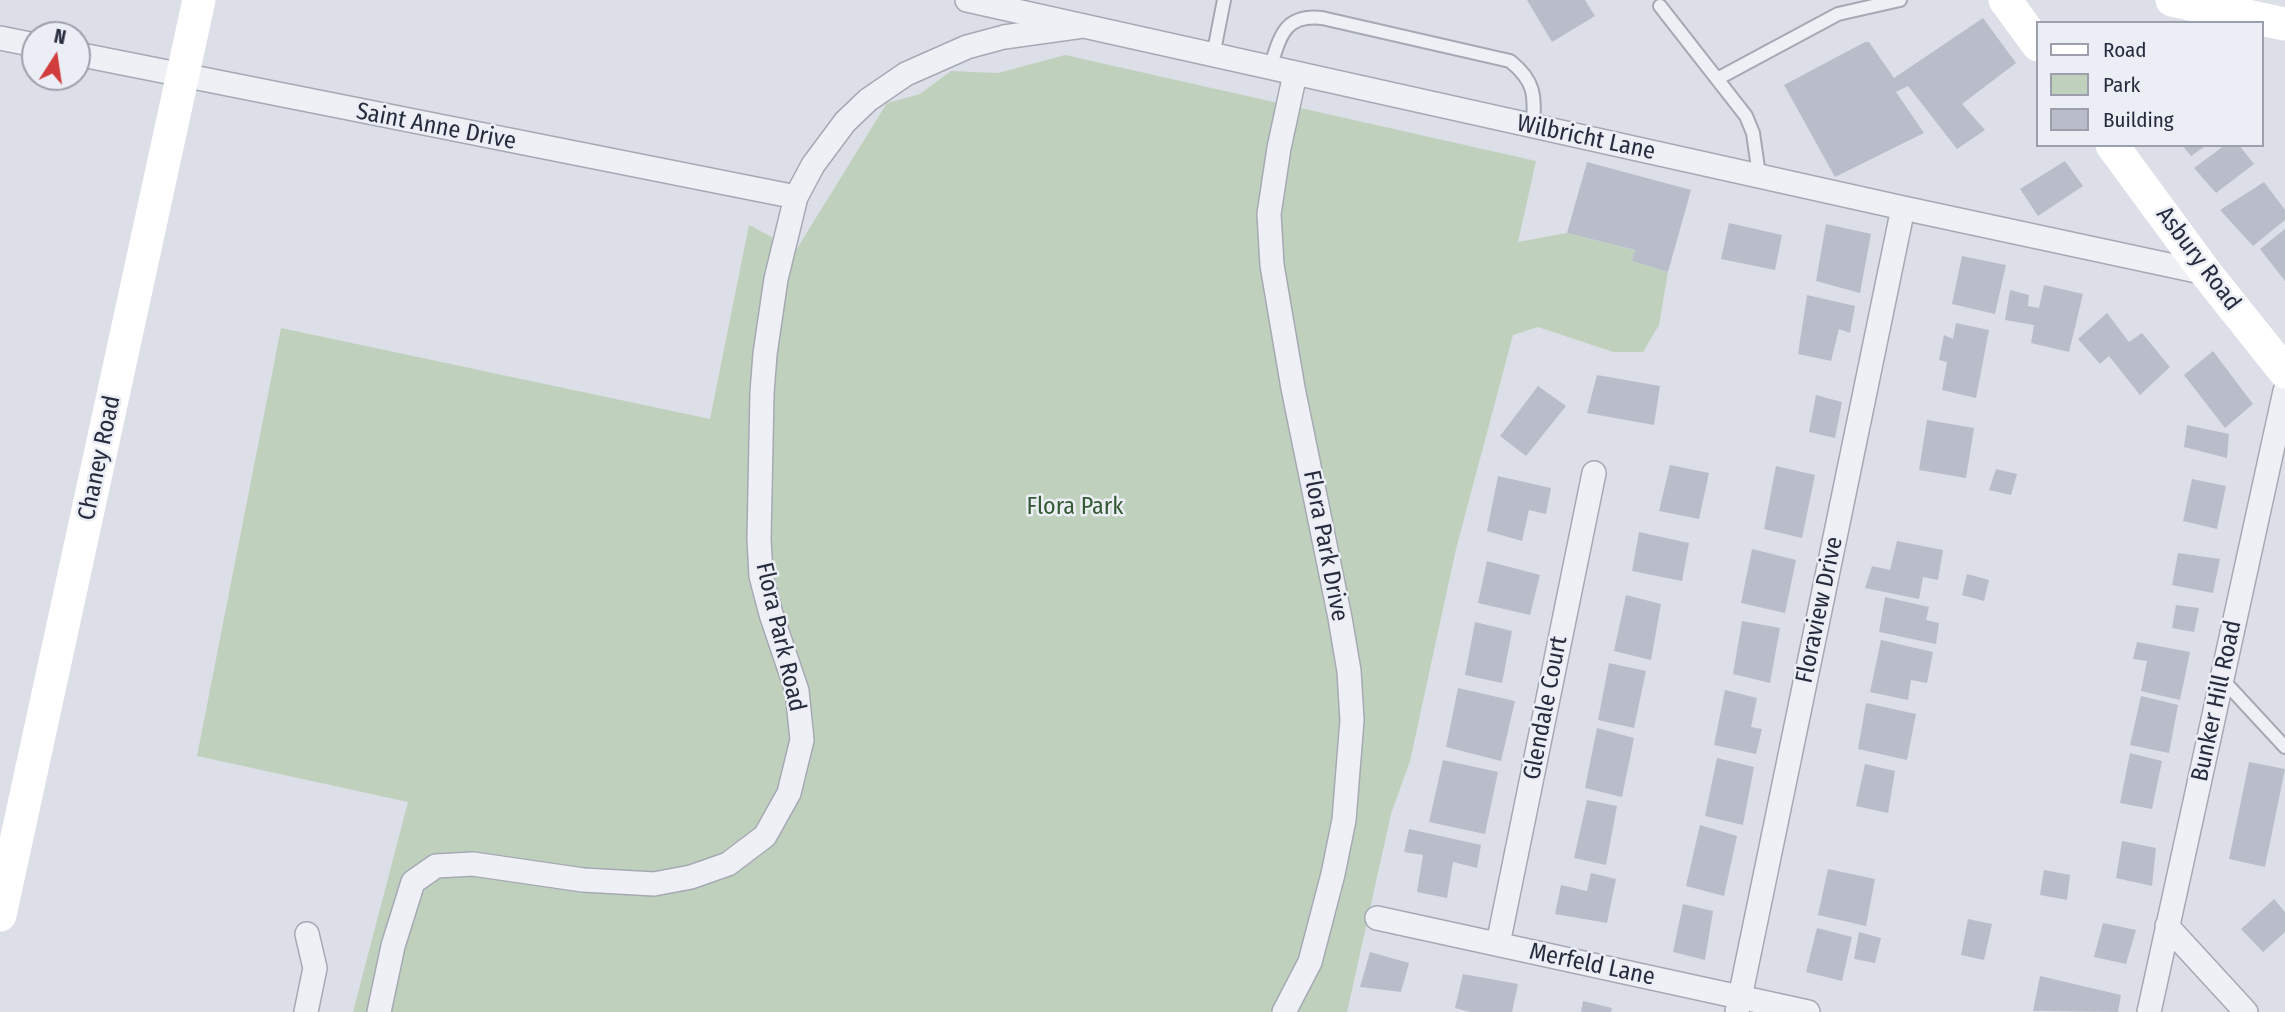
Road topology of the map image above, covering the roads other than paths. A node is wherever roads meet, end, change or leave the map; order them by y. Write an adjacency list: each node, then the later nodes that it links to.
1 (199, 0): 17 (street, Chaney Road)
2 (967, 0): 9 (street, Wilbricht Lane)
3 (1224, 0): 13 (lane)
4 (1900, 0): 18 (lane)
5 (2005, 0): 12 (street)
6 (2172, 0): 8 (street)
7 (1660, 6): 18 (lane)
8 (2285, 24)
9 (1083, 26): 13 (street, Wilbricht Lane); 22 (street, Flora Park Road)
10 (0, 38): 11 (street)
11 (21, 42)
12 (2036, 42)
13 (1213, 56): 15 (street, Wilbricht Lane)
14 (91, 57): 17 (street, Saint Anne Drive)
15 (1270, 68): 16 (street, Wilbricht Lane); 19 (lane)
16 (1295, 74): 19 (street, Wilbricht Lane); 38 (street, Flora Park Drive)
17 (183, 76): 22 (street, Saint Anne Drive); 30 (street, Chaney Road)
18 (1717, 79): 21 (lane)
19 (1533, 126): 21 (street, Wilbricht Lane)
20 (2113, 147): 24 (street, Asbury Road)
21 (1759, 176): 23 (street, Wilbricht Lane)
22 (796, 197): 37 (street, Flora Park Road)
23 (1903, 208): 24 (street, Wilbricht Lane); 35 (street, Floraview Drive)
24 (2206, 273): 25 (street, Asbury Road)
25 (2285, 372)
26 (2285, 391): 28 (street, Bunker Hill Road)
27 (1594, 473): 34 (street, Glendale Court)
28 (2222, 679): 29 (lane); 32 (street, Bunker Hill Road)
29 (2285, 747)
30 (0, 915)
31 (1377, 918): 34 (street, Merfeld Lane)
32 (2167, 926): 40 (street, Bunker Hill Road); 41 (street)
33 (307, 933): 36 (street)
34 (1498, 944): 35 (street, Merfeld Lane)
35 (1739, 1005): 39 (street, Merfeld Lane)
36 (306, 1012)
37 (379, 1012)
38 (1284, 1012)
39 (1808, 1012)
40 (2149, 1012)
41 (2245, 1012)

